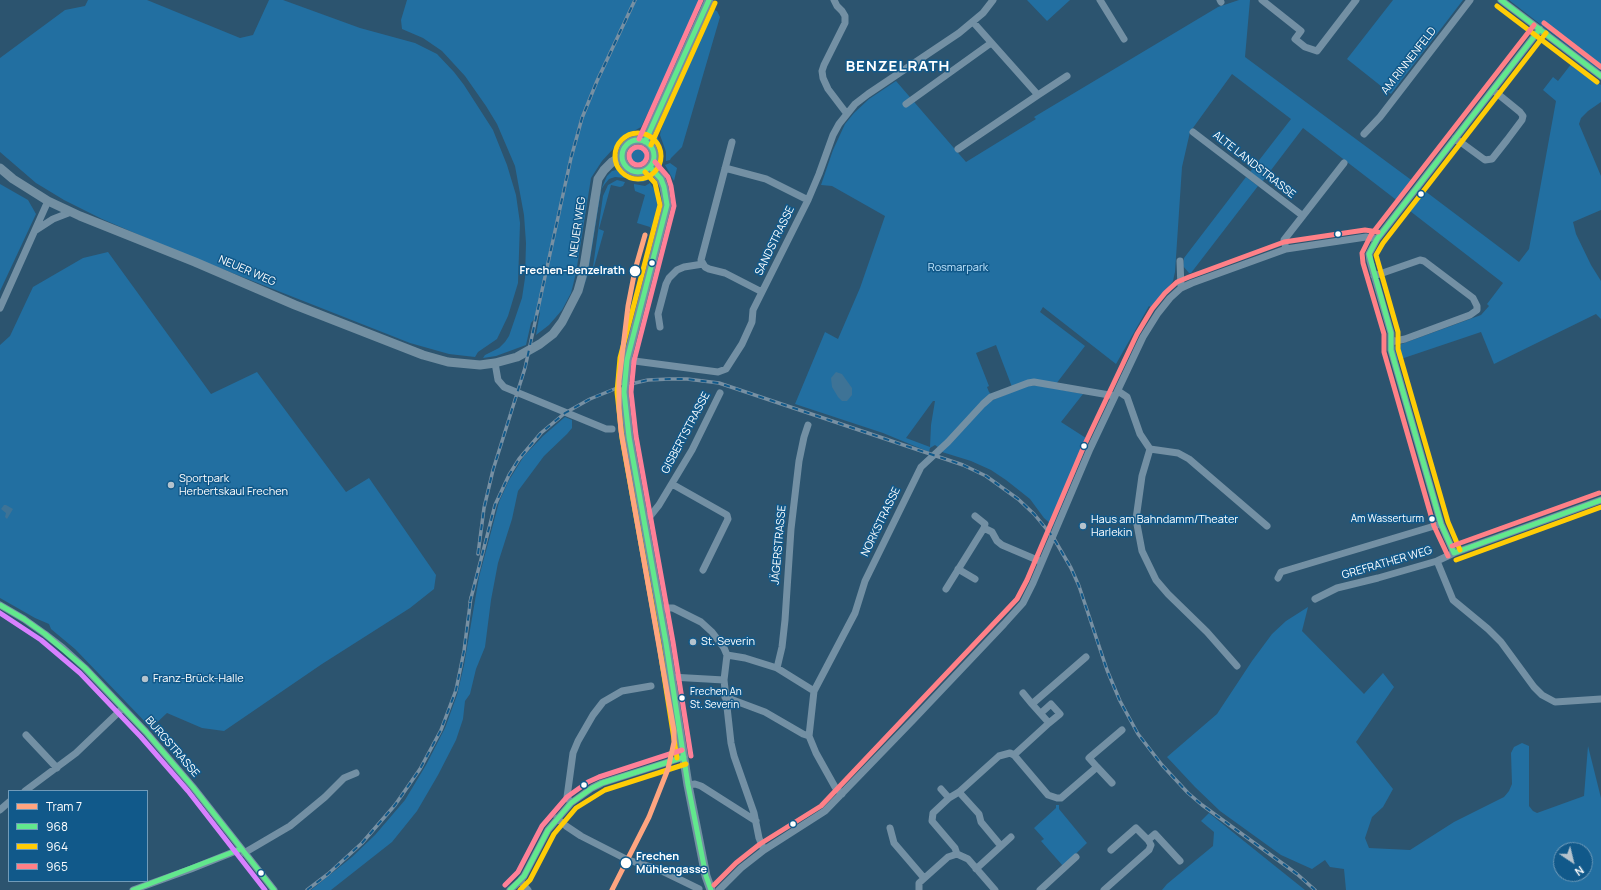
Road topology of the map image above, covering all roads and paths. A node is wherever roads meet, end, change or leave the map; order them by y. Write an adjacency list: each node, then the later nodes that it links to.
1 (710, 0): 22 (main road)
2 (834, 0): 18 (street)
3 (993, 0): 9 (street, SANDSTRASSE)
4 (1100, 0): 11 (street)
5 (1262, 0): 6 (street)
6 (1356, 0)
7 (1470, 0): 20 (street, AM RINNENFELD)
8 (1501, 0): 10 (street)
9 (973, 22): 12 (street); 18 (street, SANDSTRASSE)
10 (1540, 30): 14 (street); 15 (street)
11 (1124, 39)
12 (991, 43): 16 (street); 17 (street)
13 (1067, 76): 16 (street)
14 (1601, 76)
15 (1493, 90): 21 (street); 21 (street)
16 (1038, 95): 24 (street)
17 (906, 104)
18 (847, 114): 30 (street, SANDSTRASSE)
19 (1193, 132): 33 (street, ALTE LANDSTRASSE)
20 (1364, 134)
21 (1455, 138): 35 (street)
22 (645, 142): 25 (main road); 27 (main road)
23 (732, 142): 29 (street)
24 (958, 149)
25 (621, 157): 27 (main road); 46 (main road, NEUER WEG)
26 (1344, 163): 33 (street)
27 (650, 167): 45 (main road)
28 (0, 168): 31 (main road, NEUER WEG)
29 (725, 168): 30 (street, SANDSTRASSE); 38 (street)
30 (808, 200): 41 (street, SANDSTRASSE)
31 (48, 201): 32 (main road, NEUER WEG); 34 (street)
32 (71, 212): 34 (street); 46 (main road, NEUER WEG)
33 (1302, 216): 36 (street)
34 (36, 230): 42 (street)
35 (1377, 239): 36 (street); 39 (street)
36 (1286, 249): 40 (street)
37 (1180, 262): 40 (street)
38 (703, 264): 41 (street, SANDSTRASSE); 43 (street)
39 (1374, 276): 44 (street); 44 (street)
40 (1181, 288): 48 (street)
41 (762, 292): 45 (street, SANDSTRASSE)
42 (0, 308)
43 (660, 327)
44 (1391, 342): 56 (street)
45 (627, 360): 55 (main road)
46 (495, 363): 50 (street)
47 (720, 393): 52 (street, GISBERTSTRASSE)
48 (1116, 393): 51 (street); 61 (street); 77 (street, NORKSTRASSE)
49 (808, 425): 73 (street, JÄGERSTRASSE)
50 (612, 429)
51 (1150, 449): 57 (street); 72 (street)
52 (672, 484): 55 (street, GISBERTSTRASSE); 63 (street, GISBERTSTRASSE)
53 (1601, 500): 59 (street, GREFRATHER WEG)
54 (975, 516): 58 (street)
55 (643, 518): 69 (main road)
56 (1441, 524): 59 (street); 64 (street)
57 (1267, 526)
58 (984, 528): 61 (street); 62 (street)
59 (1454, 553): 60 (street, GREFRATHER WEG)
60 (1437, 561): 67 (street, GREFRATHER WEG); 80 (street)
61 (1042, 562): 98 (street)
62 (958, 569): 65 (street); 66 (street)
63 (703, 570)
64 (1278, 578)
65 (975, 579)
66 (946, 589)
67 (1315, 599)
68 (0, 605): 82 (street, BURGSTRASSE)
69 (660, 608): 70 (street); 74 (main road)
70 (727, 655): 73 (street); 75 (street)
71 (1086, 657): 81 (street)
72 (1237, 666)
73 (777, 668): 77 (street)
74 (671, 677): 75 (street); 89 (main road)
75 (724, 680): 79 (street)
76 (651, 686): 101 (street)
77 (814, 691): 87 (street, NORKSTRASSE)
78 (1023, 694): 81 (street)
79 (725, 697): 87 (street); 104 (street)
80 (1601, 699)
81 (1032, 704): 83 (street)
82 (123, 708): 91 (street); 111 (street, BURGSTRASSE)
83 (1041, 713): 84 (street); 84 (street)
84 (1049, 723): 88 (street)
85 (1122, 730): 90 (street)
86 (26, 735): 91 (street)
87 (809, 736): 98 (street)
88 (1014, 755): 90 (street); 97 (street)
89 (684, 757): 94 (main road); 101 (street)
90 (1097, 767): 93 (street)
91 (57, 768): 96 (street)
92 (356, 773): 111 (street)
93 (1112, 783)
94 (688, 785): 104 (street); 123 (main road)
95 (941, 789): 99 (street)
96 (26, 790)
97 (959, 792): 99 (street); 108 (street)
98 (842, 794): 109 (street)
99 (949, 798): 112 (street)
100 (8, 803): 102 (street)
101 (571, 803): 103 (street)
102 (0, 810)
103 (557, 818): 117 (street); 122 (street)
104 (756, 821): 109 (street)
105 (890, 828): 116 (street)
106 (1011, 837): 108 (street)
107 (1148, 840): 110 (street); 114 (street); 128 (street)
108 (1001, 846): 115 (street)
109 (764, 850): 124 (street)
110 (1111, 850)
111 (242, 851): 118 (street); 119 (street, BURGSTRASSE)
112 (957, 854): 115 (street); 116 (street)
113 (1076, 857): 127 (street)
114 (1180, 860)
115 (976, 869): 126 (street)
116 (924, 878): 125 (street)
117 (520, 881): 120 (street); 121 (street)
118 (133, 890)
119 (274, 890)
120 (510, 890)
121 (528, 890)
122 (699, 890)
123 (711, 890)
124 (719, 890)
125 (919, 890)
126 (995, 890)
127 (1040, 890)
128 (1104, 890)

